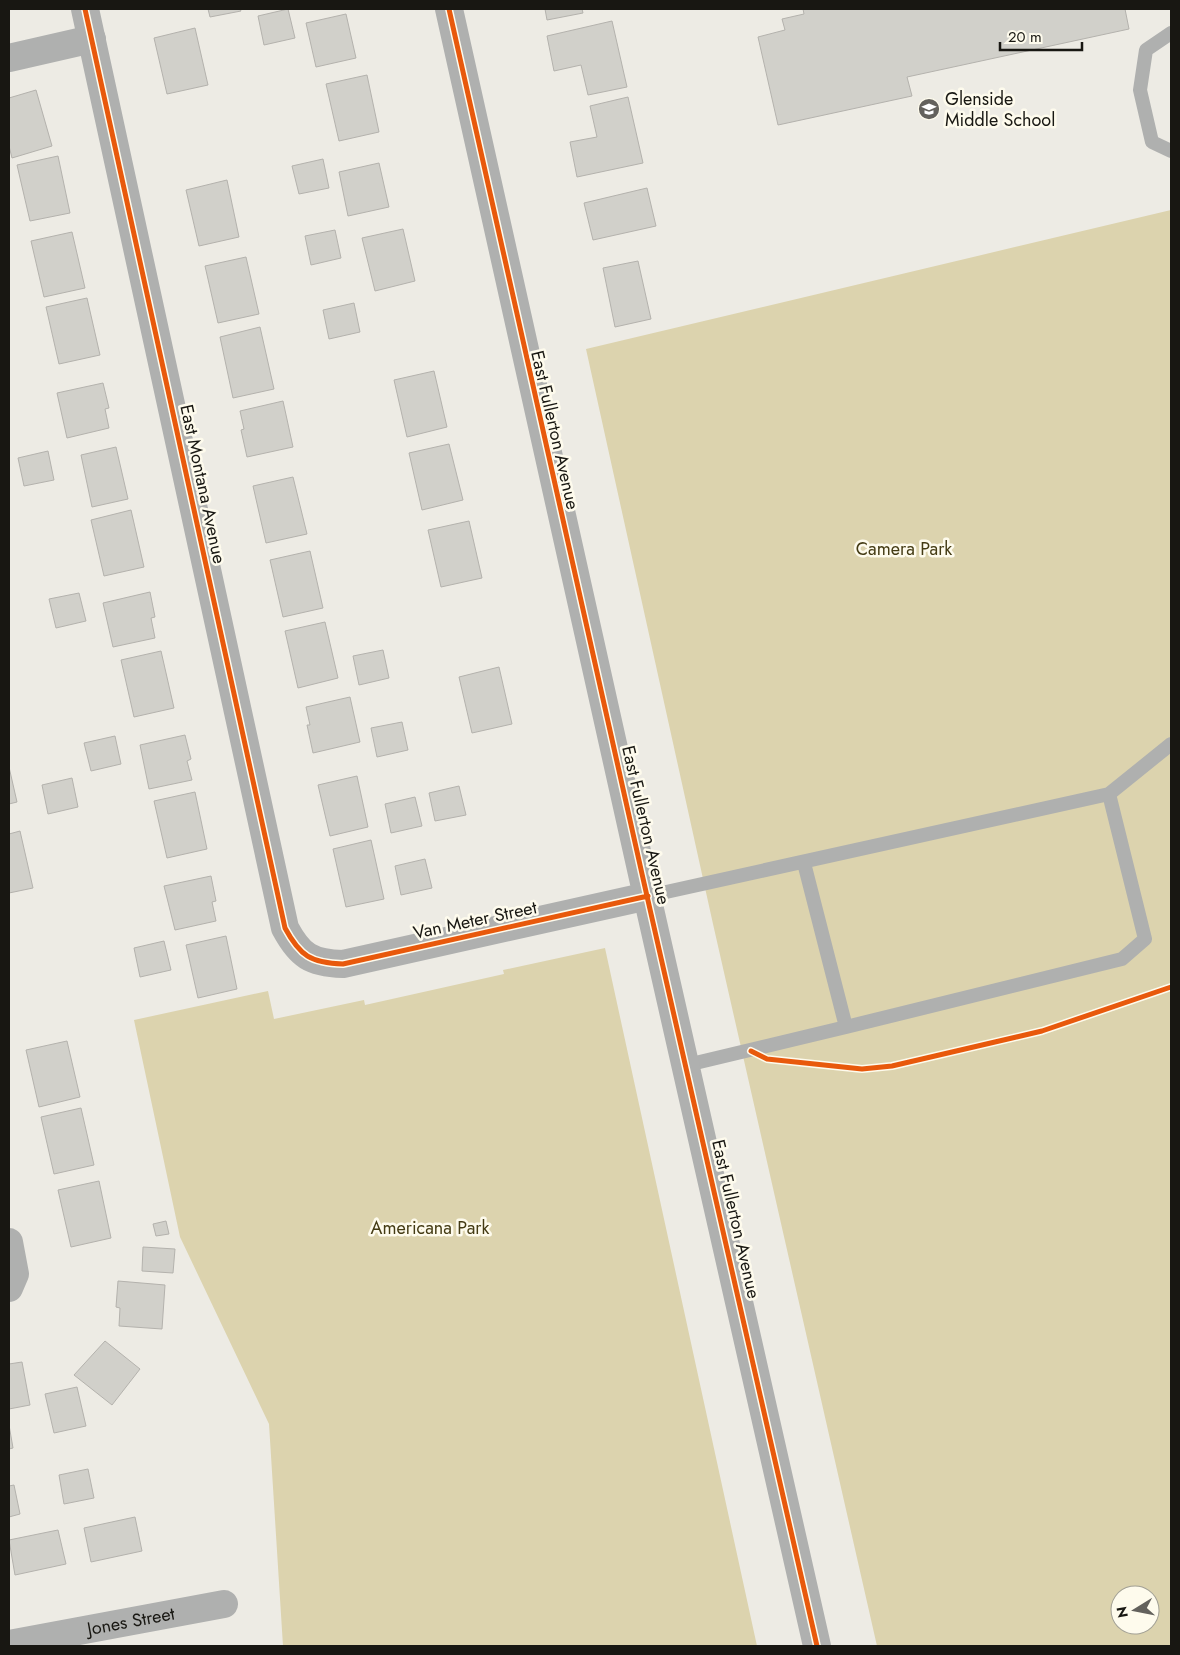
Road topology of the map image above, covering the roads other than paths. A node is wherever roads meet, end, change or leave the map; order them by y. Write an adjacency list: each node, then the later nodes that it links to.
1 (85, 9): 4 (street, East Montana Avenue)
2 (449, 9): 10 (street, East Fullerton Avenue)
3 (1171, 33): 6 (lane)
4 (92, 39): 5 (street); 11 (street, East Montana Avenue)
5 (9, 58)
6 (1171, 151)
7 (1171, 744): 8 (lane)
8 (1109, 794): 9 (lane); 12 (lane)
9 (804, 863): 10 (lane); 12 (lane)
10 (648, 896): 11 (street, Van Meter Street); 13 (street, East Fullerton Avenue)
11 (308, 958)
12 (846, 1026): 13 (lane)
13 (687, 1065): 18 (street, East Fullerton Avenue)
14 (9, 1242): 15 (street)
15 (9, 1287)
16 (224, 1604): 17 (street, Jones Street)
17 (9, 1644)
18 (817, 1646)

